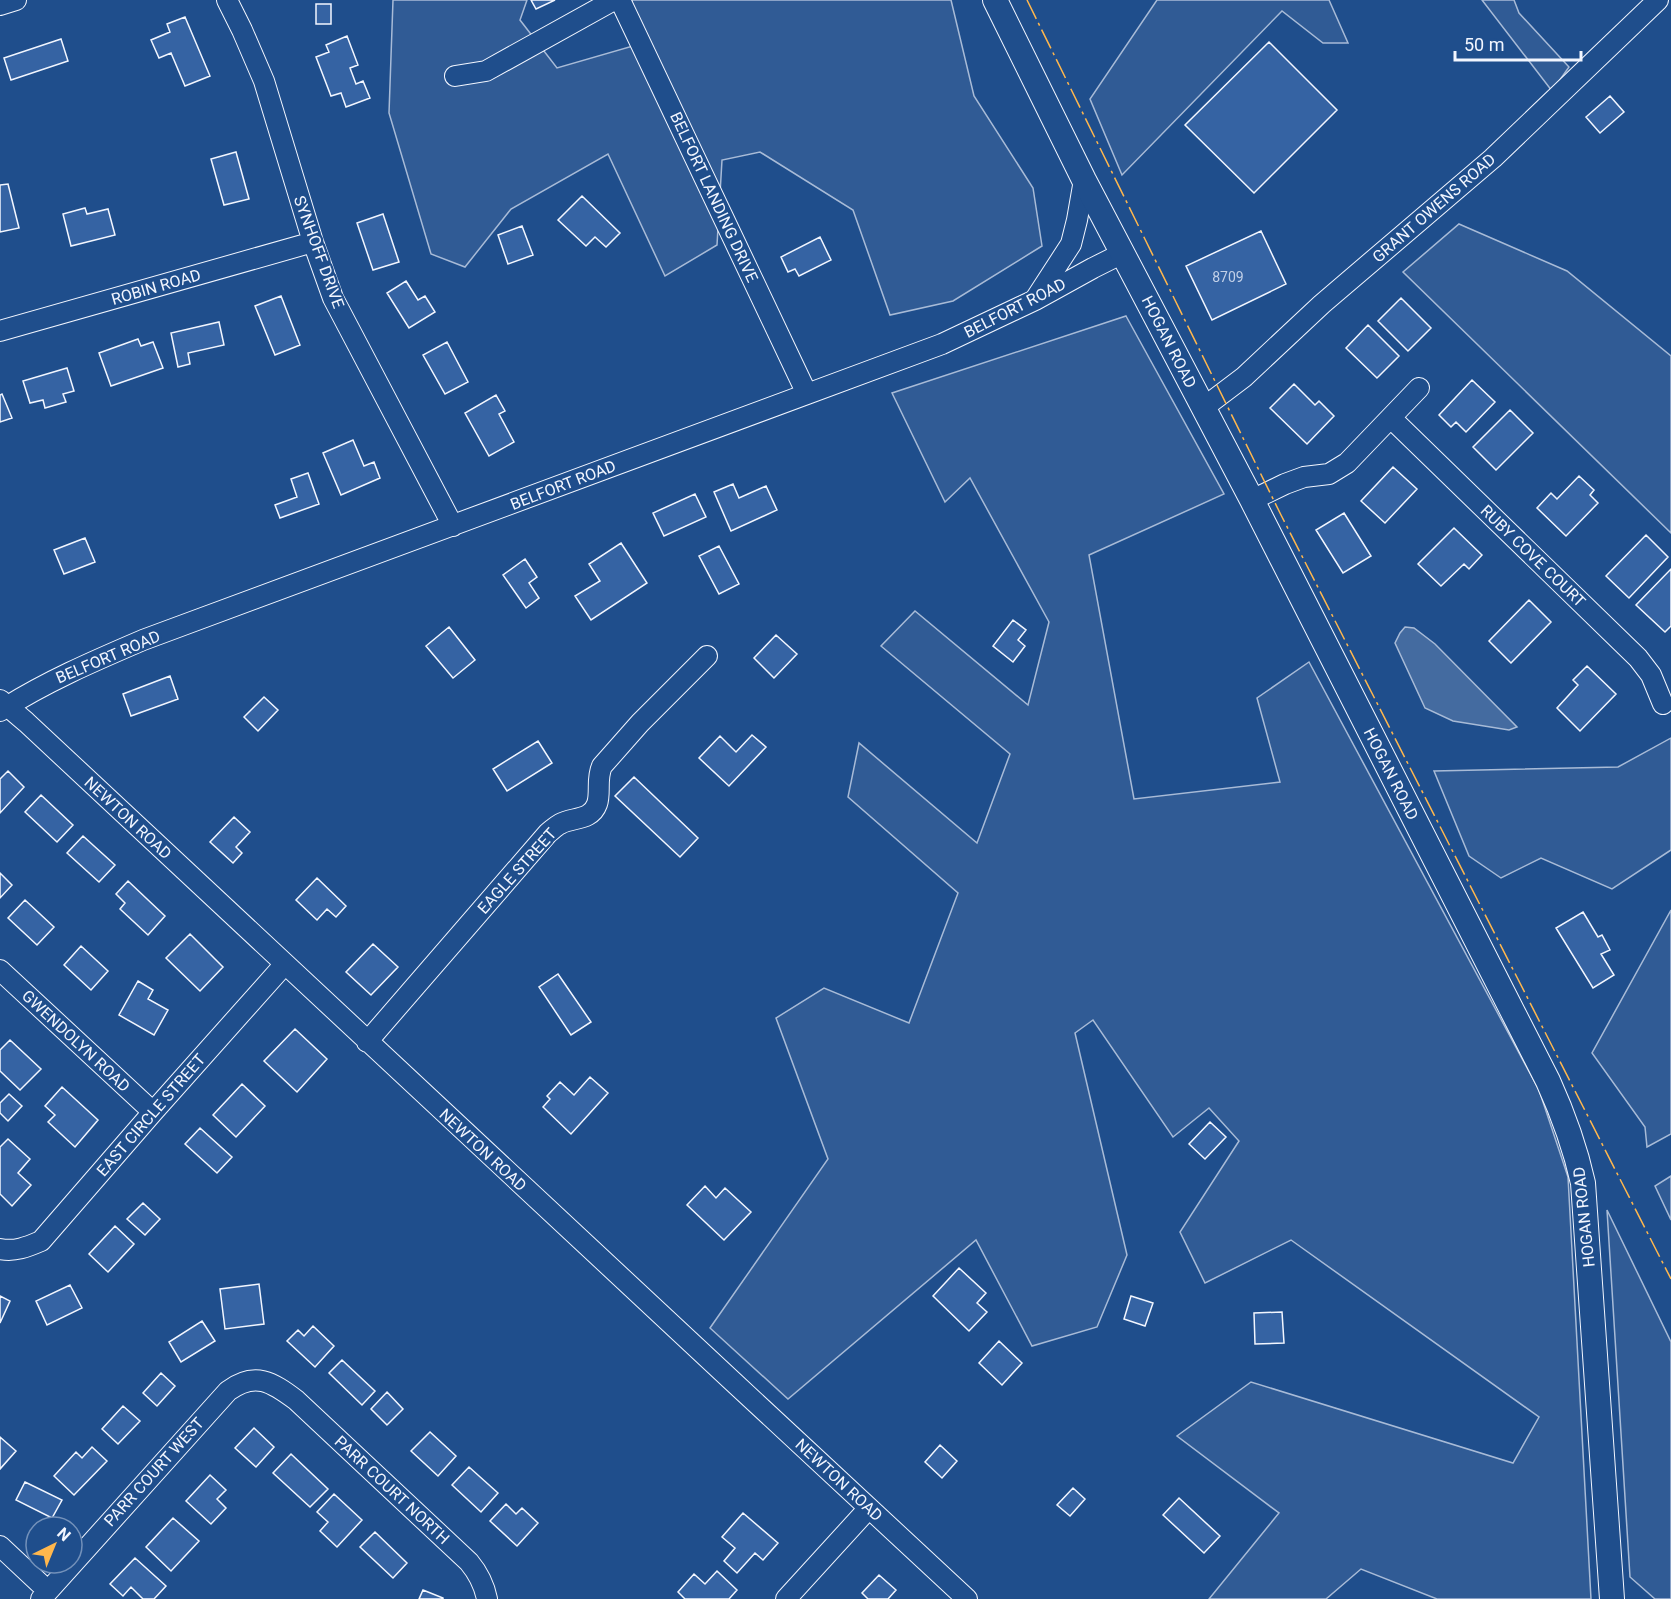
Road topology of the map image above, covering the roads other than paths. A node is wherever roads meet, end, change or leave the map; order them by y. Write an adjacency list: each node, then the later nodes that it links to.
1 (16, 0): 7 (street)
2 (226, 0): 10 (street, SYNHOFF DRIVE)
3 (614, 0): 8 (street)
4 (620, 0): 15 (street, BELFORT LANDING DRIVE)
5 (995, 0): 9 (main road, HOGAN ROAD)
6 (1658, 0): 16 (street, GRANT OWENS ROAD)
7 (0, 5)
8 (455, 76)
9 (1084, 180): 11 (main road, HOGAN ROAD); 12 (street)
10 (313, 242): 13 (street, ROBIN ROAD); 19 (street, SYNHOFF DRIVE)
11 (1123, 253): 12 (street, BELFORT ROAD); 16 (main road, HOGAN ROAD)
12 (1035, 300): 15 (street, BELFORT ROAD)
13 (0, 331)
14 (1419, 388): 17 (street)
15 (807, 394): 19 (street, BELFORT ROAD)
16 (1203, 408): 18 (main road, HOGAN ROAD)
17 (1391, 418): 18 (street); 21 (street, RUBY COVE COURT)
18 (1252, 500): 35 (main road, HOGAN ROAD)
19 (453, 526): 22 (street, BELFORT ROAD)
20 (707, 656): 25 (street, EAGLE STREET)
21 (1663, 704)
22 (3, 706): 23 (street, NEWTON ROAD)
23 (284, 966): 25 (street, NEWTON ROAD); 26 (street, EAST CIRCLE STREET)
24 (0, 970): 26 (street, GWENDOLYN ROAD)
25 (367, 1042): 29 (street, NEWTON ROAD)
26 (153, 1112): 27 (street, EAST CIRCLE STREET)
27 (5, 1250)
28 (283, 1390): 31 (street, PARR COURT WEST); 32 (street, PARR COURT NORTH)
29 (869, 1508): 33 (street); 34 (street, NEWTON ROAD)
30 (0, 1546): 31 (street)
31 (44, 1595)
32 (487, 1599)
33 (786, 1599)
34 (967, 1599)
35 (1612, 1599)

